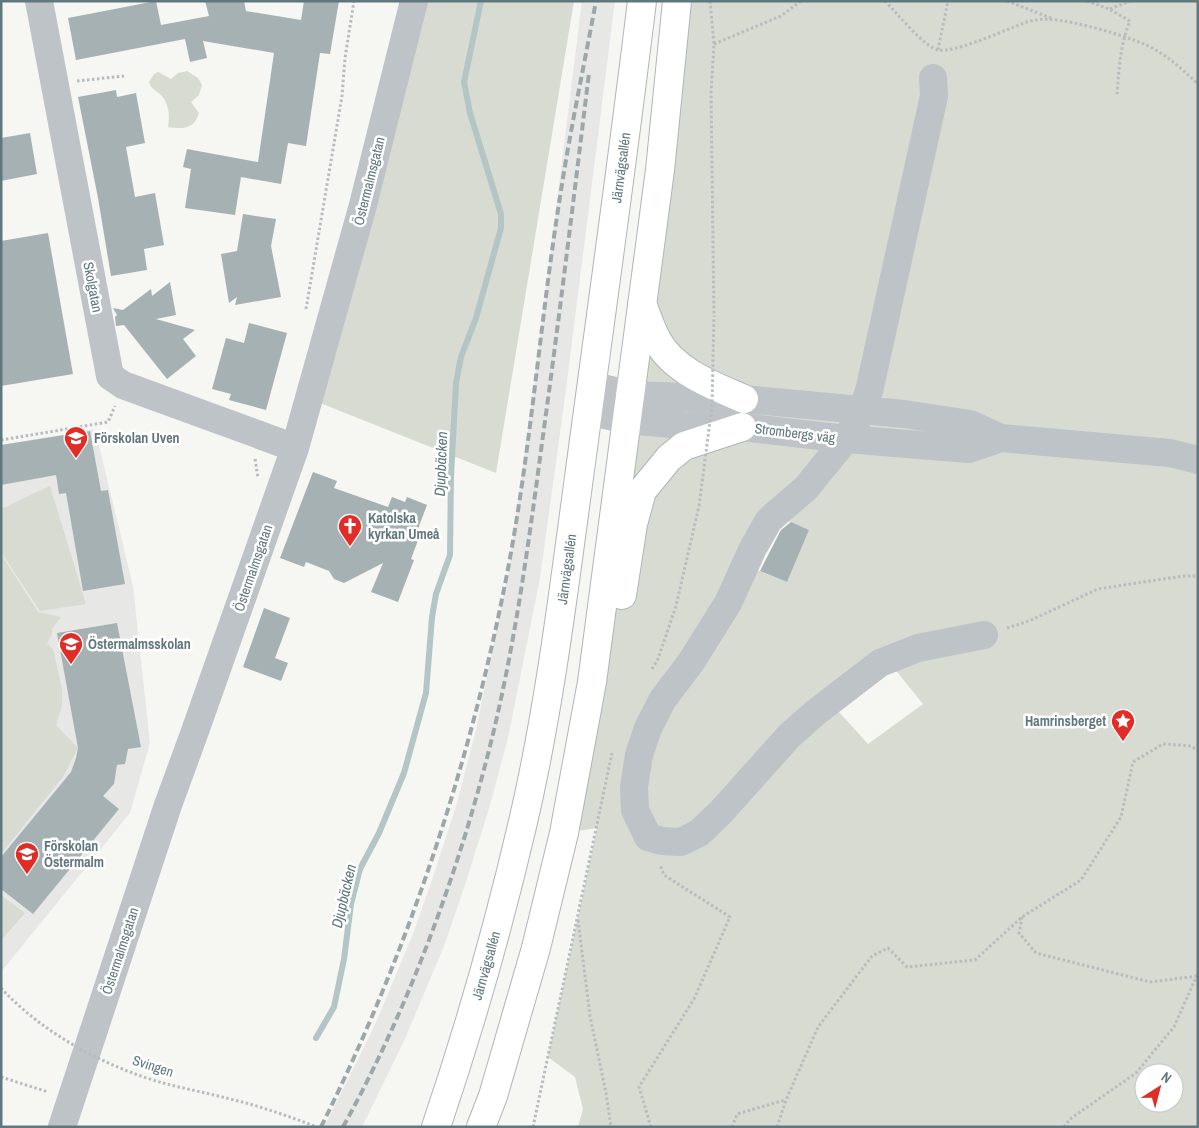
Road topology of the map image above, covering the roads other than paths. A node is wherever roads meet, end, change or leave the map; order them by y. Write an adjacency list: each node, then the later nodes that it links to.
1 (39, 1): 14 (street, Skolgatan)
2 (414, 1): 14 (street, Östermalmsgatan)
3 (642, 1): 7 (main road, Järnvägsallén)
4 (677, 1): 6 (main road)
5 (933, 78): 10 (street)
6 (642, 302): 8 (main road); 9 (main road)
7 (590, 398): 9 (street, Strombergs väg); 19 (main road, Järnvägsallén)
8 (744, 399): 9 (street, Strombergs väg); 10 (street, Strombergs väg)
9 (628, 407): 11 (street, Strombergs väg); 17 (main road)
10 (863, 410): 12 (street, Strombergs väg); 13 (street)
11 (742, 427): 13 (street, Strombergs väg); 17 (main road)
12 (1001, 438): 13 (street, Strombergs väg); 15 (street, Strombergs väg)
13 (846, 439): 16 (street)
14 (295, 448): 18 (street, Östermalmsgatan)
15 (1198, 460)
16 (984, 634)
17 (592, 682): 20 (main road)
18 (62, 1127)
19 (436, 1127)
20 (481, 1127)

